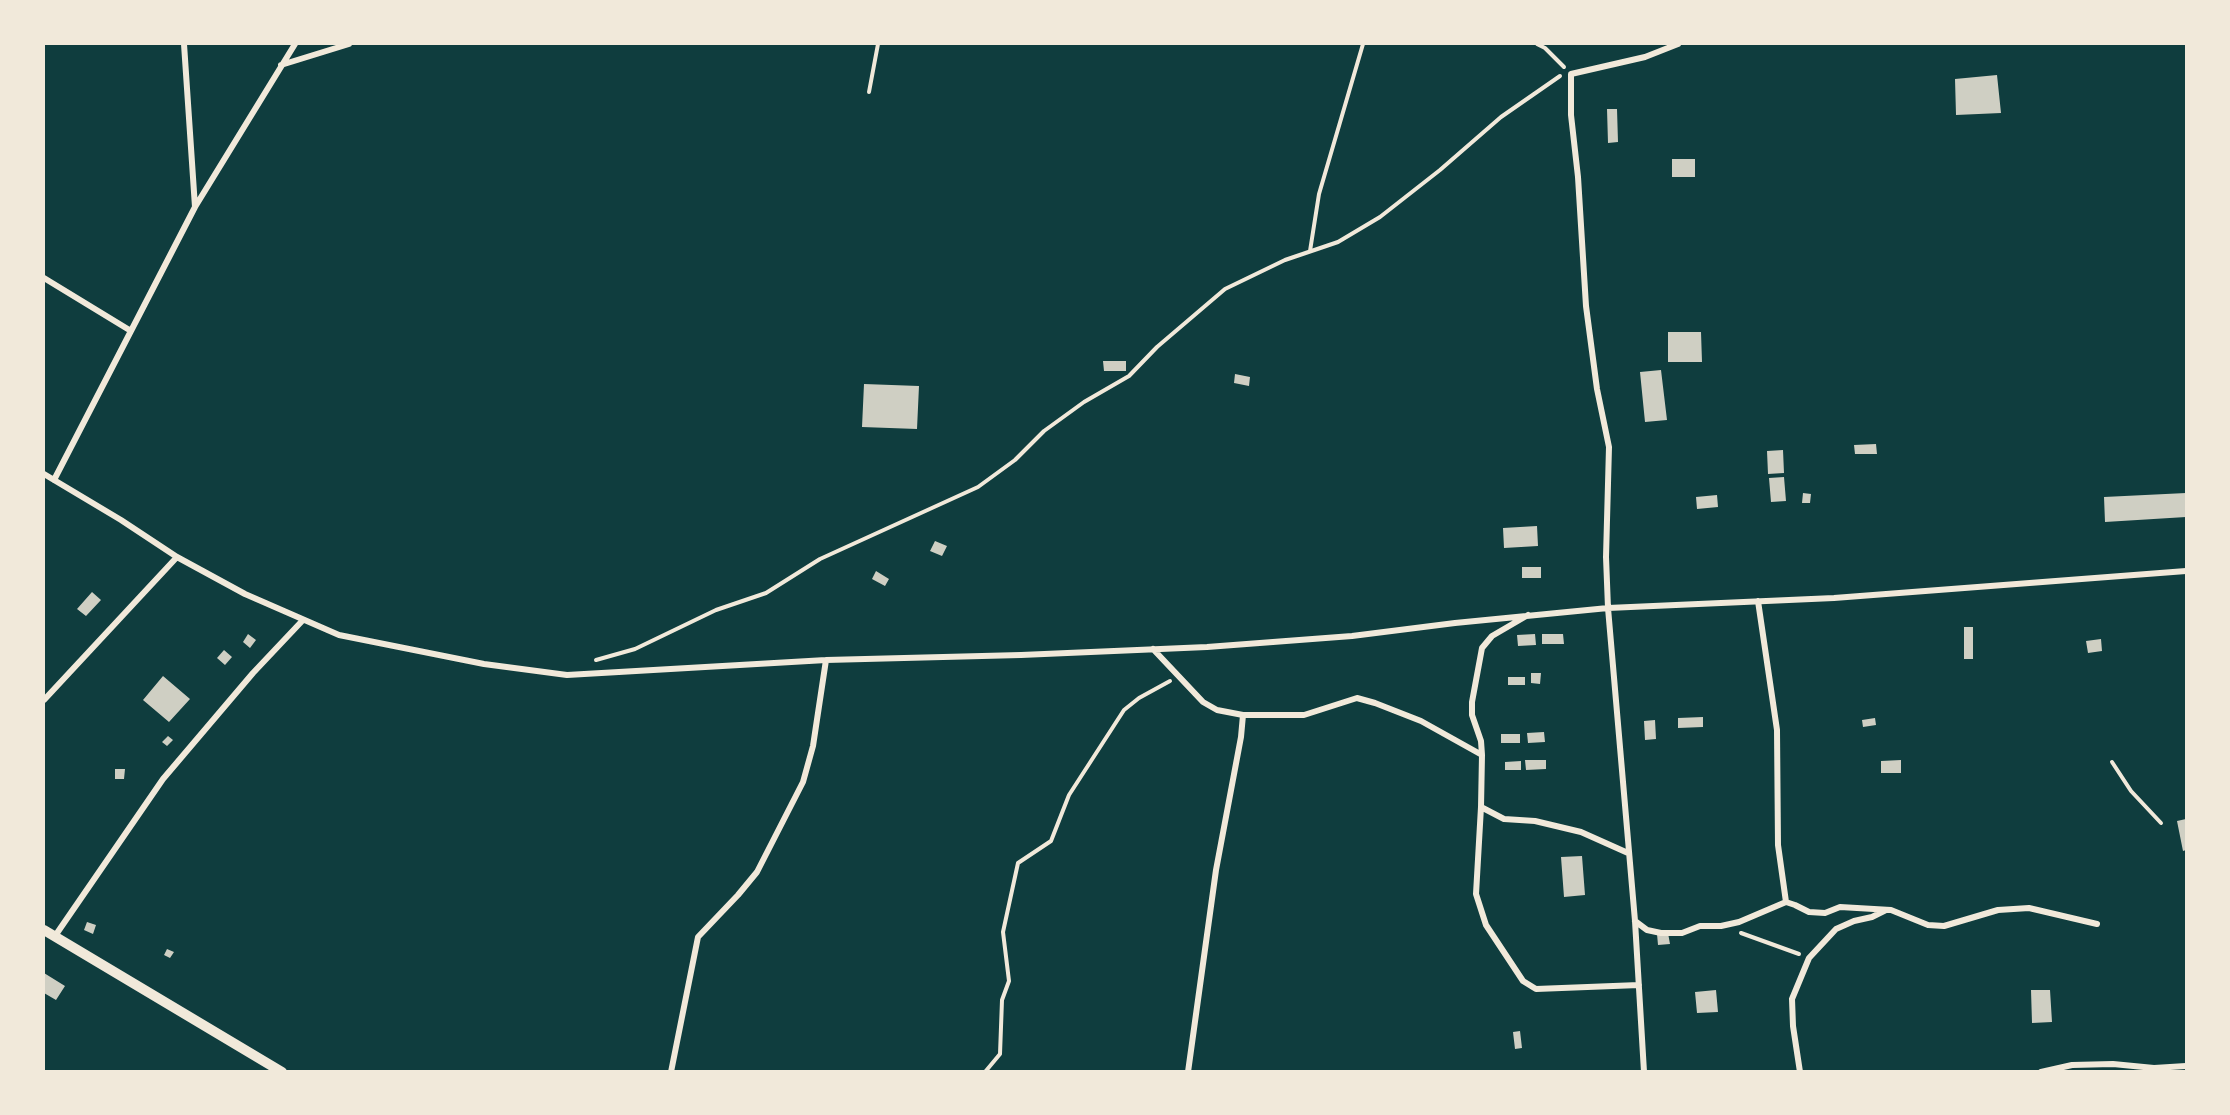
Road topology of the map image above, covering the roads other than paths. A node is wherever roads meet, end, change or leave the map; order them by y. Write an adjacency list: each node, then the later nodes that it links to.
1 (184, 44): 6 (street)
2 (295, 44): 5 (street)
3 (349, 44): 5 (street)
4 (1678, 44): 14 (street)
5 (282, 65): 6 (street)
6 (195, 207): 8 (street)
7 (44, 278): 8 (street)
8 (131, 332): 10 (street)
9 (44, 474): 10 (street)
10 (54, 480): 11 (street)
11 (177, 557): 16 (street); 19 (street)
12 (2187, 571): 13 (street)
13 (1758, 601): 14 (street); 24 (street)
14 (1608, 608): 15 (street); 23 (street)
15 (1529, 615): 17 (street); 21 (street)
16 (303, 620): 18 (street); 29 (street)
17 (1154, 649): 18 (street); 20 (street)
18 (826, 660): 33 (street)
19 (44, 700)
20 (1243, 716): 21 (street); 34 (street)
21 (1482, 755): 22 (street)
22 (1481, 807): 23 (street); 30 (street)
23 (1628, 853): 26 (street)
24 (1786, 902): 25 (street); 26 (street)
25 (1886, 910): 27 (street); 36 (street)
26 (1635, 921): 30 (street)
27 (2097, 924)
28 (44, 930): 29 (street)
29 (56, 936): 32 (street)
30 (1639, 985): 35 (street)
31 (2187, 1066): 37 (street)
32 (282, 1071)
33 (671, 1071)
34 (1188, 1071)
35 (1644, 1071)
36 (1800, 1071)
37 (2041, 1071)

